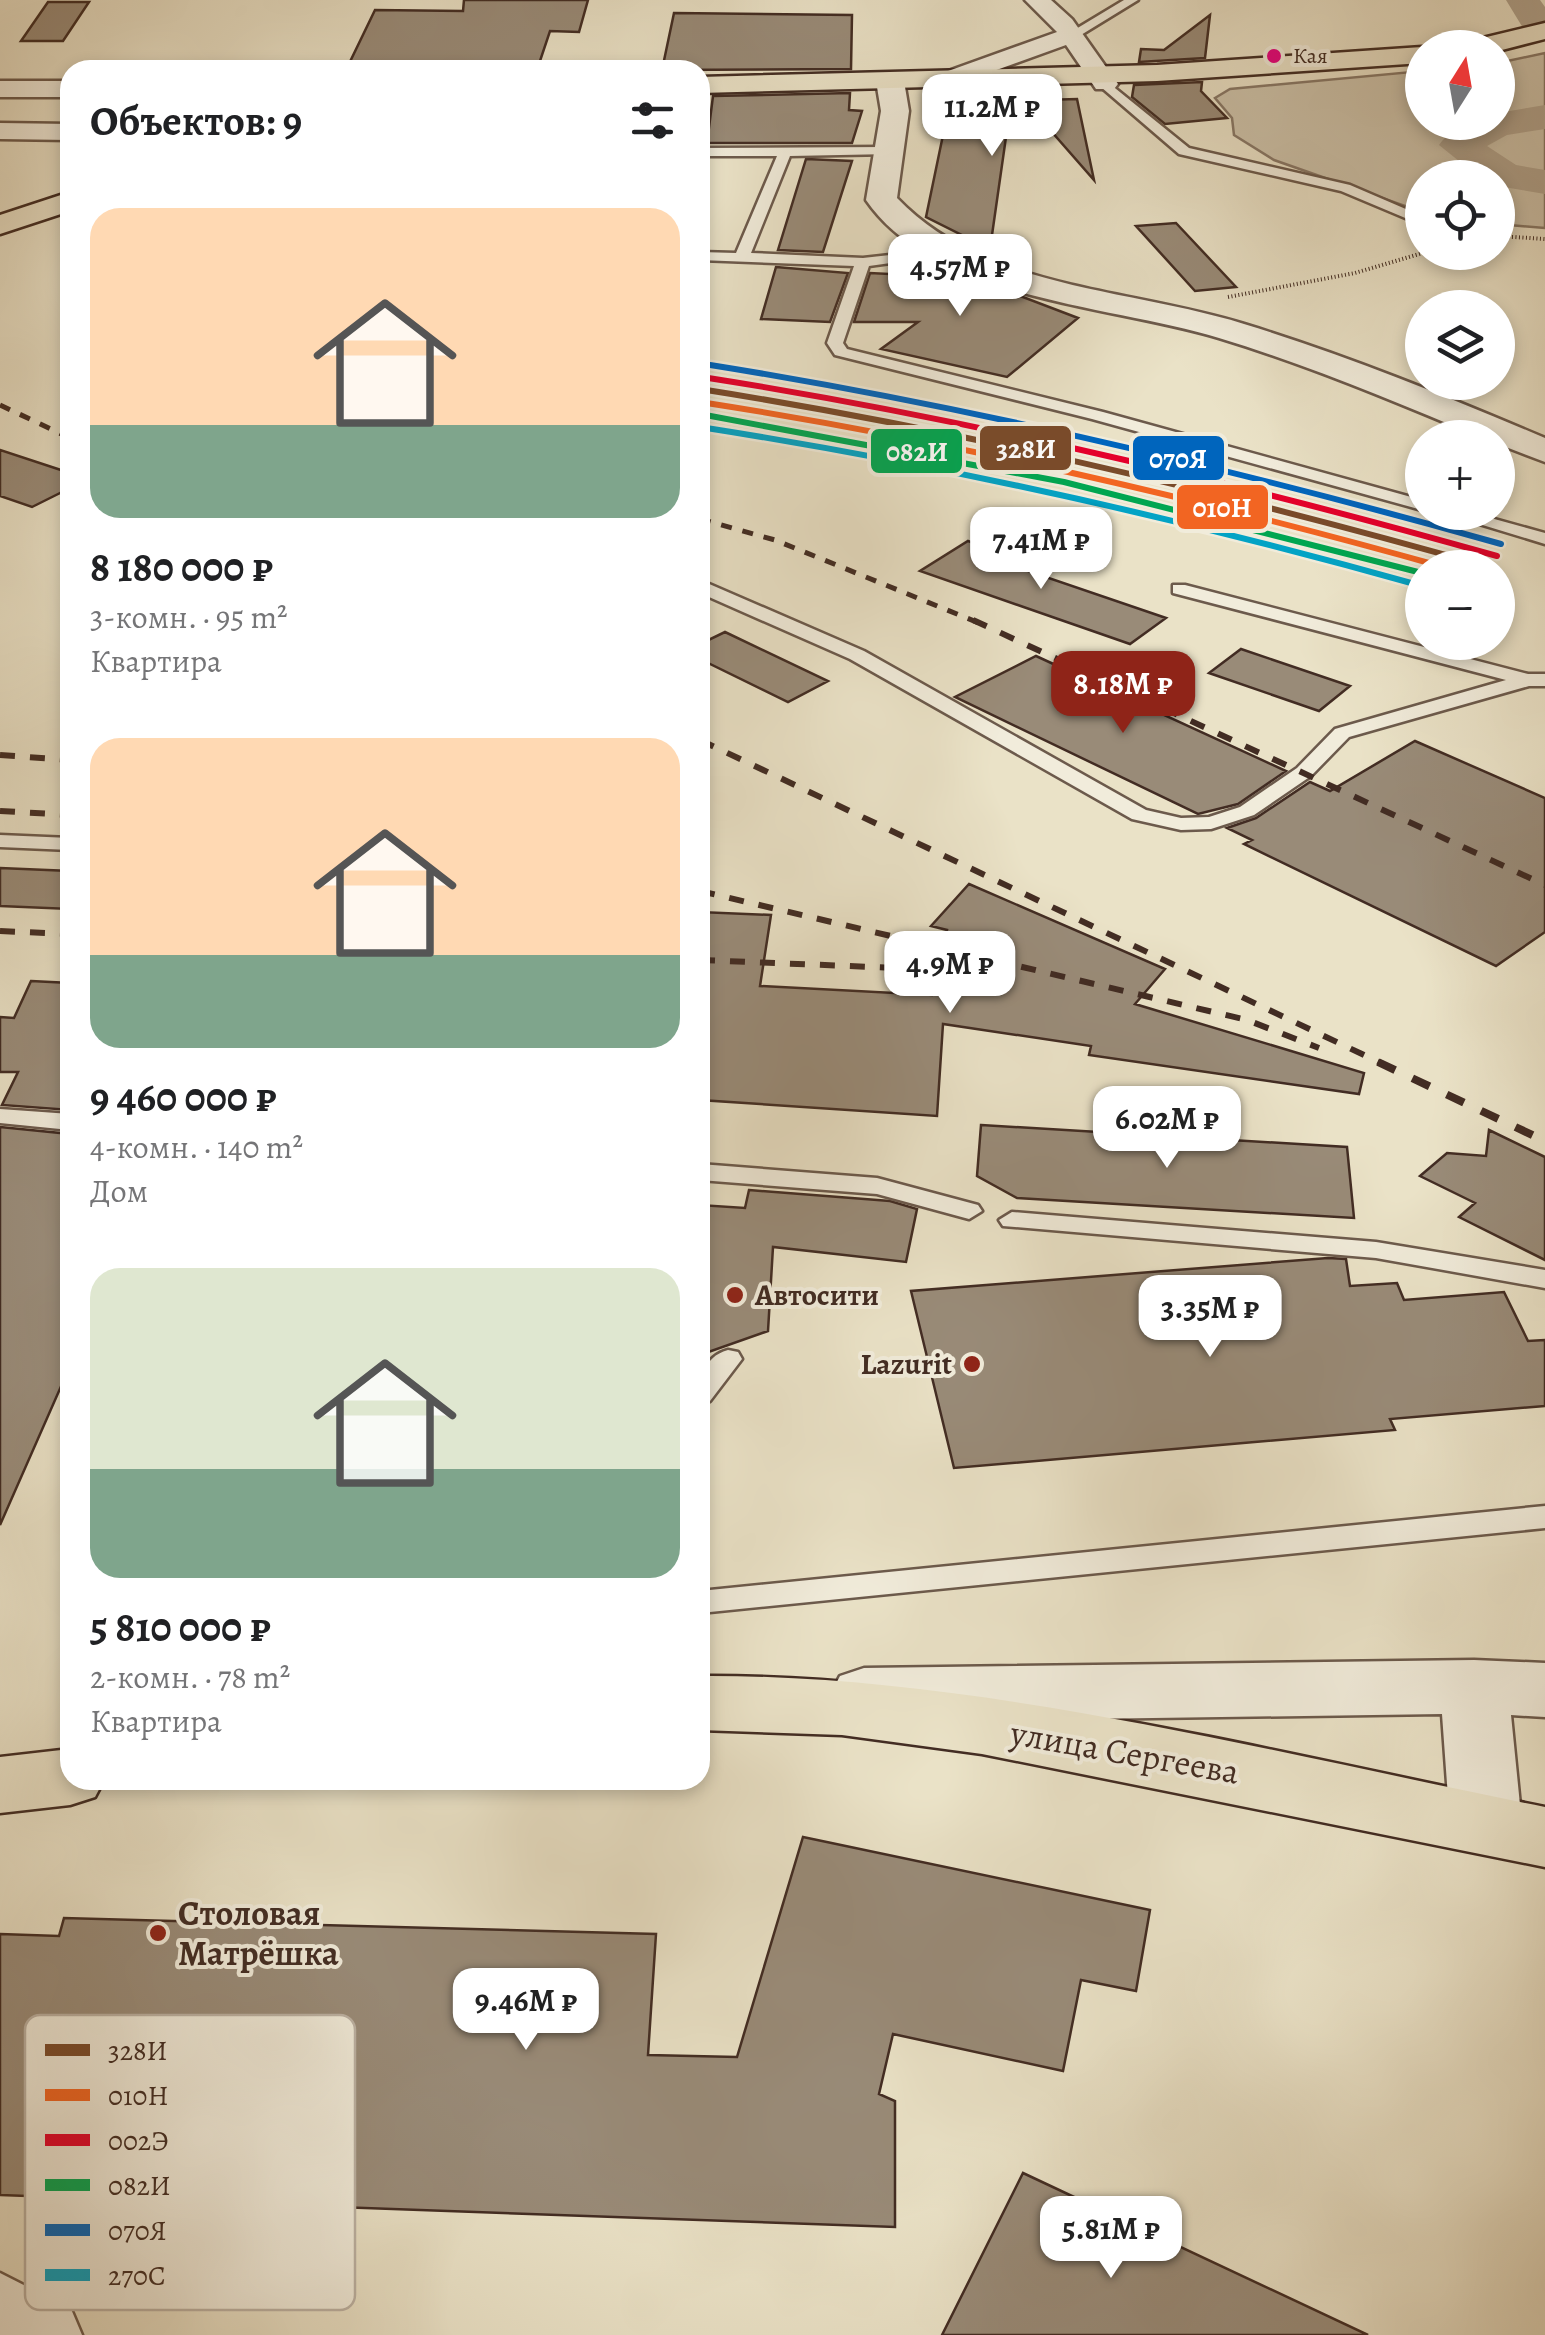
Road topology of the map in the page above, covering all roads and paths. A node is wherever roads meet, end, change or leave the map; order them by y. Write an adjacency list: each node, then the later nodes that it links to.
1 (1036, 0): 3 (street)
2 (1132, 0): 3 (lane)
3 (1072, 35): 8 (street); 9 (street)
4 (1544, 42): 5 (main road)
5 (1515, 46)
6 (1405, 57): 9 (main road)
7 (1405, 68): 9 (main road)
8 (946, 80): 9 (main road); 11 (main road)
9 (1101, 80): 11 (main road); 21 (lane)
10 (710, 85): 11 (main road)
11 (892, 85): 14 (main road); 19 (street)
12 (0, 88): 13 (street)
13 (60, 89)
14 (710, 93)
15 (0, 131): 16 (street)
16 (60, 132)
17 (710, 152): 18 (lane)
18 (785, 152): 19 (lane); 27 (lane)
19 (886, 152): 25 (street)
20 (60, 205): 22 (main road)
21 (1405, 214)
22 (0, 226)
23 (1515, 237): 24 (path)
24 (1545, 240)
25 (948, 251): 29 (lane); 30 (street)
26 (710, 256): 27 (lane)
27 (740, 258): 29 (lane)
28 (1405, 259): 30 (path)
29 (863, 262): 32 (lane)
30 (1185, 318): 31 (street)
31 (1545, 452)
32 (1405, 500)
33 (1510, 530): 34 (lane)
34 (1545, 540)
35 (1179, 589): 37 (lane)
36 (710, 590): 37 (lane)
37 (1536, 680)
38 (0, 841): 39 (lane)
39 (60, 844)
40 (0, 1116): 41 (lane)
41 (60, 1121)
42 (710, 1173): 43 (lane)
43 (969, 1211)
44 (1012, 1220): 45 (lane)
45 (1545, 1279)
46 (728, 1359): 47 (lane)
47 (710, 1382)
48 (1545, 1517): 49 (lane)
49 (710, 1601)
50 (1474, 1687): 51 (street); 52 (street); 56 (street)
51 (1545, 1690)
52 (771, 1701): 53 (main road, улица Сергеева); 56 (main road, улица Сергеева)
53 (710, 1702)
54 (60, 1778): 55 (main road)
55 (0, 1785)
56 (1515, 1831)
57 (0, 2309): 58 (street)
58 (44, 2335)

